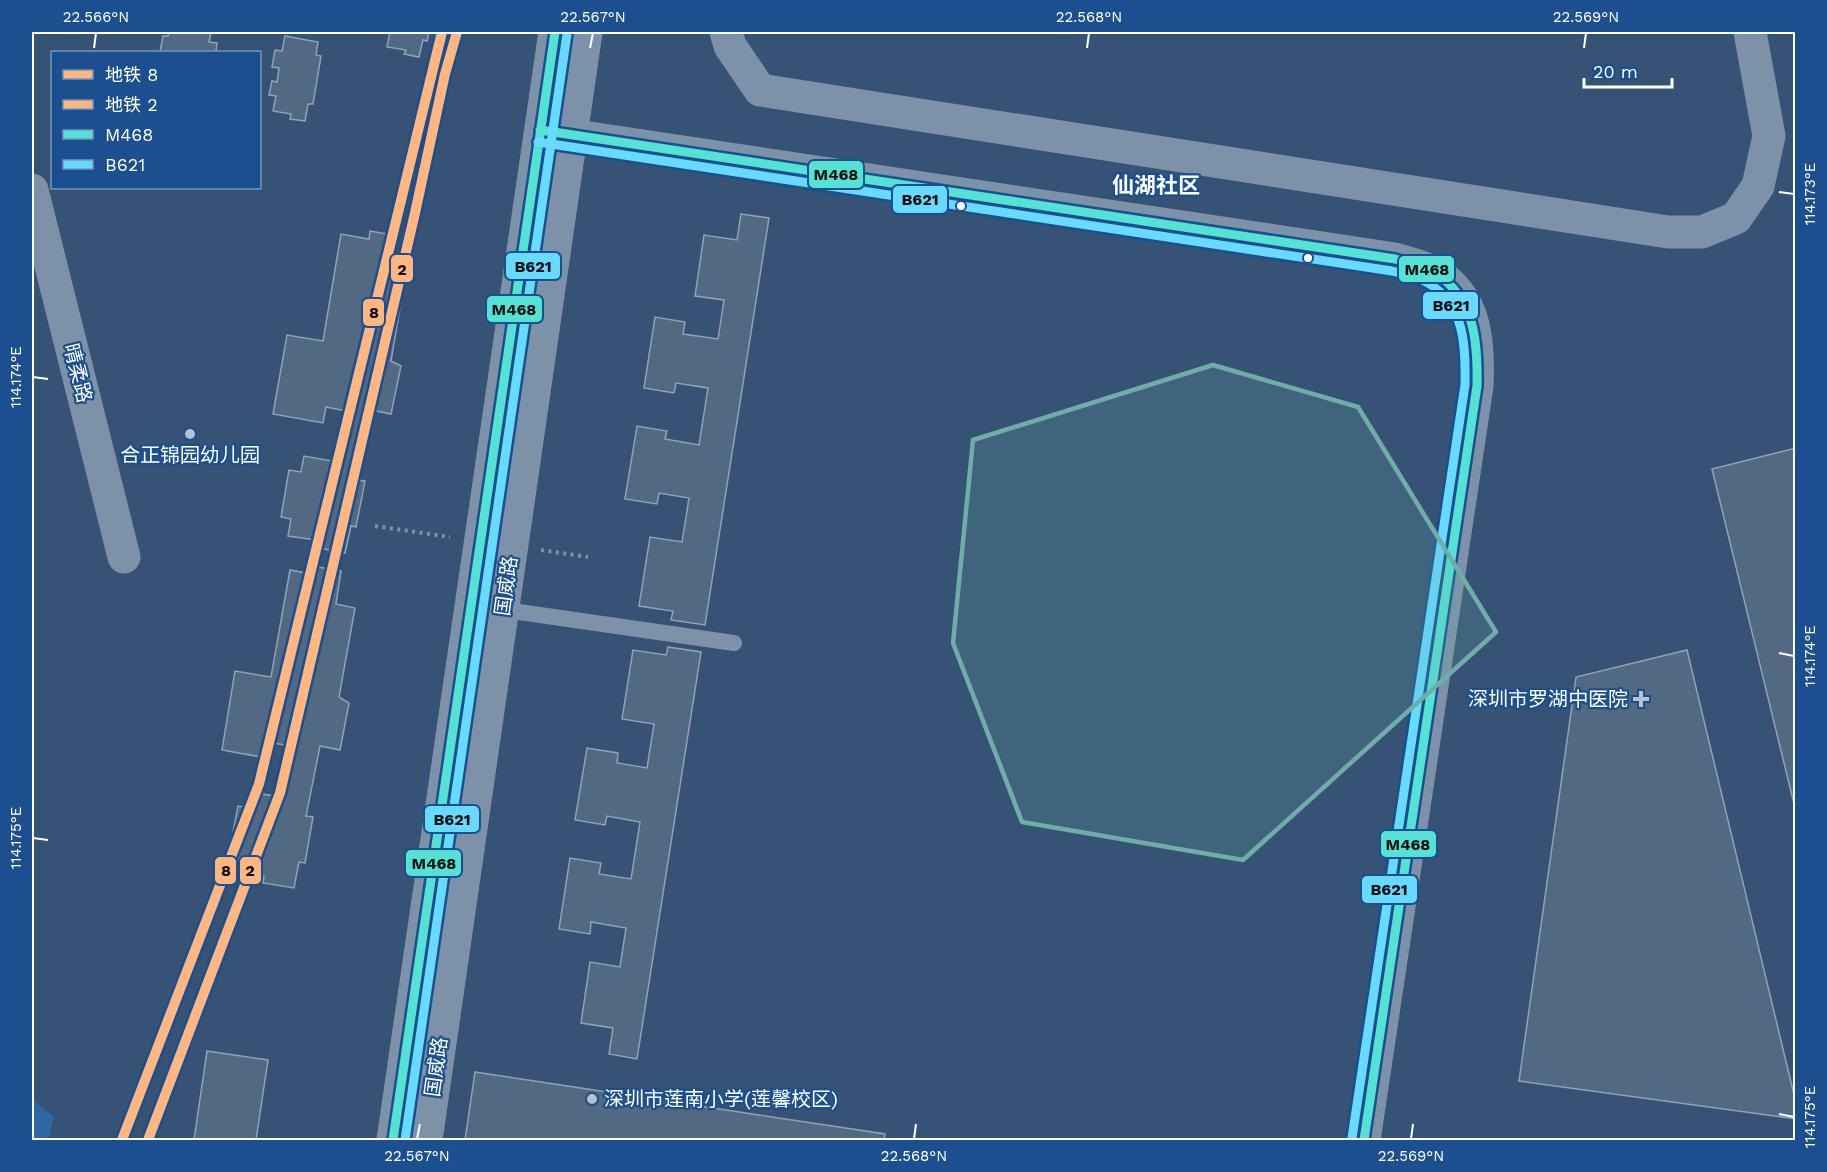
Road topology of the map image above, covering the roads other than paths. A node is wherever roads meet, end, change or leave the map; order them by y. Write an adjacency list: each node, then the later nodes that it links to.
1 (555, 32): 5 (street, 国威路)
2 (586, 32): 5 (street, 国威路)
3 (726, 32): 4 (street)
4 (1750, 32)
5 (556, 133): 8 (street, 国威路); 9 (street, 国威路); 15 (street)
6 (32, 190): 7 (street, 晴柔路)
7 (124, 557)
8 (471, 605): 9 (lane); 11 (street, 国威路)
9 (503, 609): 10 (lane); 12 (street, 国威路)
10 (734, 643)
11 (410, 1025): 12 (street); 13 (street, 国威路)
12 (440, 1039): 14 (street, 国威路)
13 (393, 1140)
14 (426, 1140)
15 (1364, 1140)

